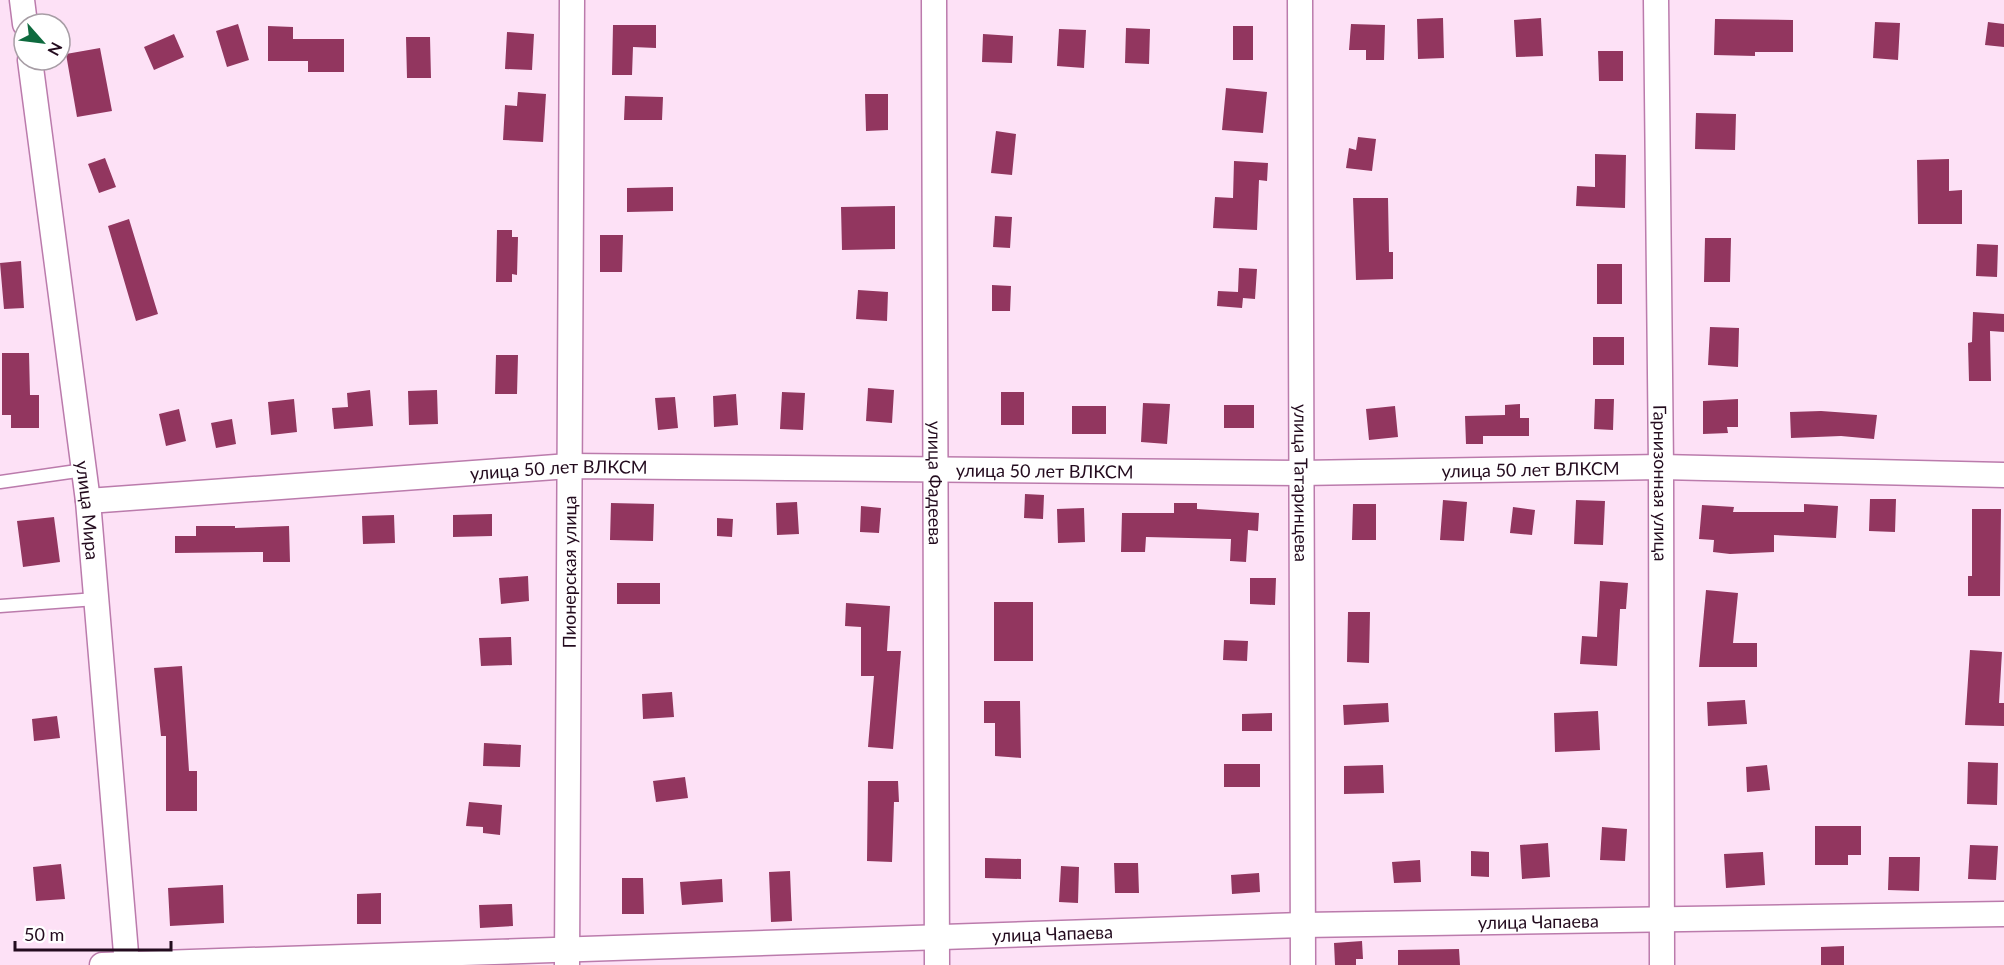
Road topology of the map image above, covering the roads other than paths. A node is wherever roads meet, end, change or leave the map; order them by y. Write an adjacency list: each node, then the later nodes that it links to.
1 (572, 0): 6 (street, Пионерская улица)
2 (934, 0): 9 (street, улица Фадеева)
3 (1300, 0): 10 (street, улица Татаринцева)
4 (1656, 0): 7 (street, Гарнизонная улица)
5 (32, 72): 8 (street, улица Мира)
6 (569, 466): 9 (street, улица 50 лет ВЛКСМ); 13 (street, улица 50 лет ВЛКСМ); 20 (street, Пионерская улица)
7 (1661, 467): 10 (street, улица 50 лет ВЛКСМ); 11 (street, улица 50 лет ВЛКСМ); 17 (street, Гарнизонная улица)
8 (84, 470): 12 (lane); 13 (street, улица Мира)
9 (936, 470): 10 (street, улица 50 лет ВЛКСМ); 19 (street, улица Фадеева)
10 (1300, 473): 18 (street, улица Татаринцева)
11 (2004, 475)
12 (0, 482)
13 (88, 501): 14 (street, улица Мира)
14 (96, 599): 15 (lane); 21 (street, улица Мира)
15 (0, 606)
16 (2004, 914): 17 (street, улица Чапаева)
17 (1661, 918): 18 (street, улица Чапаева); 25 (street, Гарнизонная улица)
18 (1303, 925): 19 (street, улица Чапаева); 24 (street, улица Татаринцева)
19 (937, 939): 20 (street, улица Чапаева); 23 (street, улица Фадеева)
20 (567, 957): 21 (street, улица Чапаева)
21 (127, 964): 22 (street, улица Чапаева)
22 (102, 965)
23 (937, 965)
24 (1303, 965)
25 (1662, 965)

